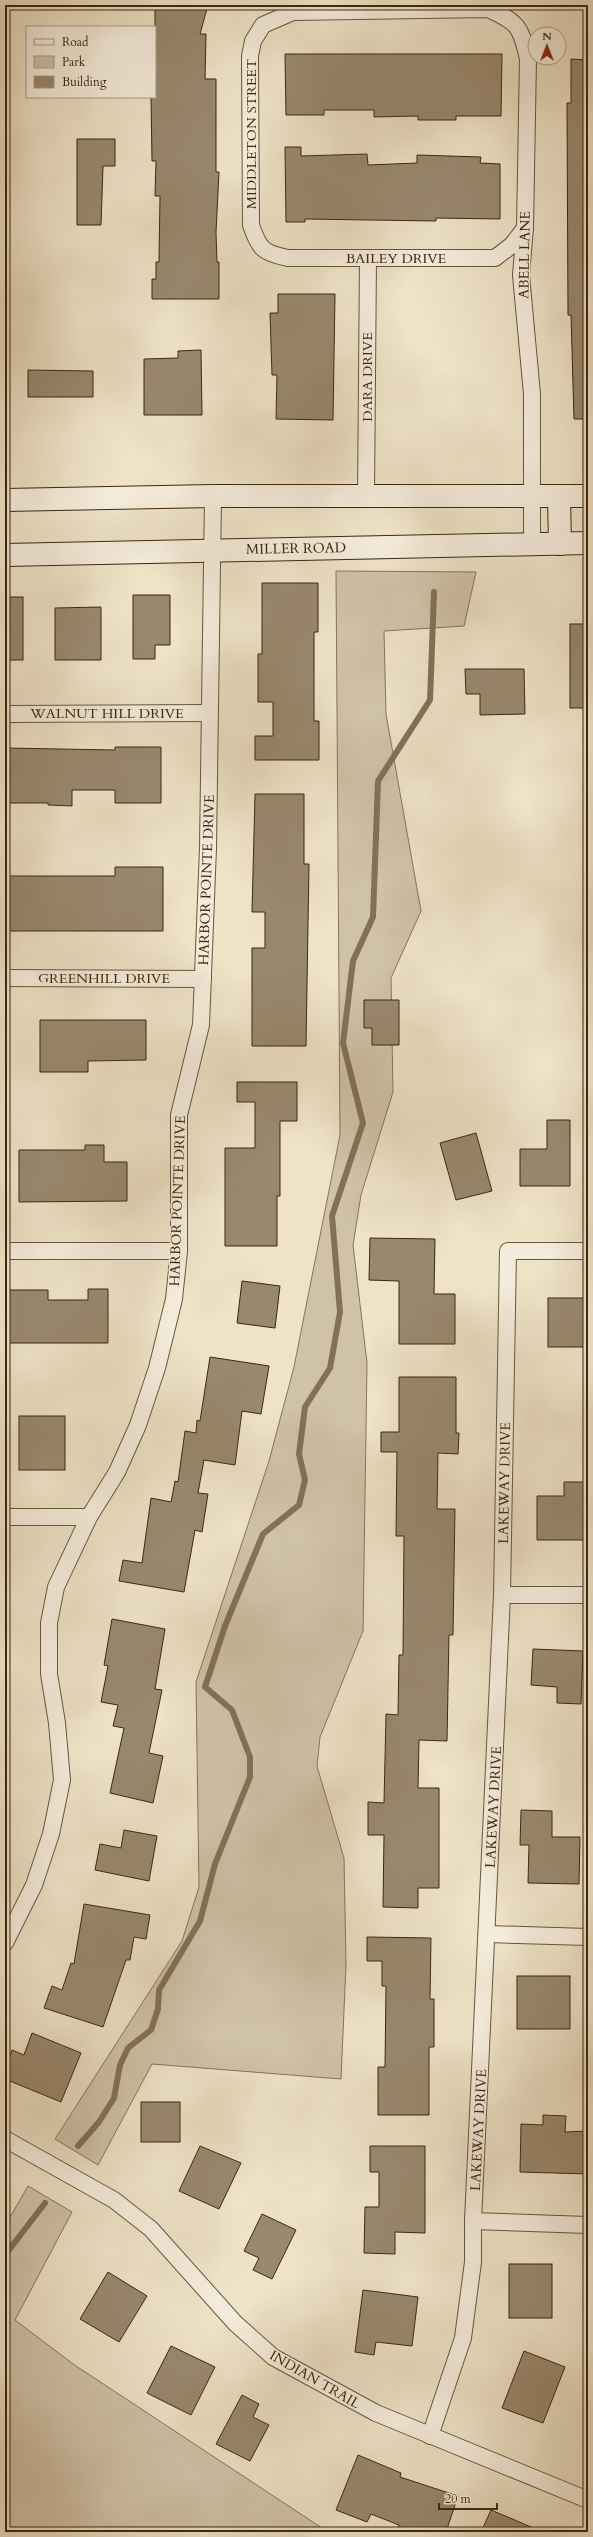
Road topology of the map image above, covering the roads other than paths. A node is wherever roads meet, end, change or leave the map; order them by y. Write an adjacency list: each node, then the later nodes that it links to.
1 (263, 25): 2 (street, ABELL LANE); 3 (street, MIDDLETON STREET)
2 (525, 228): 4 (street, BAILEY DRIVE); 7 (street, ABELL LANE)
3 (258, 244): 4 (street, BAILEY DRIVE)
4 (368, 258): 6 (street, DARA DRIVE)
5 (213, 496): 6 (main road); 10 (main road); 14 (street, HARBOR POINTE DRIVE)
6 (366, 496): 7 (main road)
7 (532, 496): 9 (main road); 12 (street, ABELL LANE)
8 (588, 496): 9 (main road)
9 (559, 497): 13 (main road)
10 (5, 500)
11 (588, 543): 13 (main road, MILLER ROAD)
12 (532, 544): 13 (main road, MILLER ROAD); 14 (main road, MILLER ROAD)
13 (560, 544)
14 (212, 550): 15 (main road, MILLER ROAD); 16 (street, HARBOR POINTE DRIVE)
15 (5, 555)
16 (209, 713): 17 (street, WALNUT HILL DRIVE); 19 (street, HARBOR POINTE DRIVE)
17 (5, 714)
18 (5, 978): 19 (street, GREENHILL DRIVE)
19 (203, 979): 21 (street, HARBOR POINTE DRIVE)
20 (5, 1251): 21 (street)
21 (179, 1251): 24 (street, HARBOR POINTE DRIVE)
22 (588, 1251): 25 (street, LAKEWAY DRIVE)
23 (5, 1517): 24 (street)
24 (89, 1517): 29 (street, HARBOR POINTE DRIVE)
25 (502, 1595): 26 (street); 27 (street, LAKEWAY DRIVE)
26 (588, 1595)
27 (487, 1934): 28 (street); 31 (street, LAKEWAY DRIVE)
28 (588, 1937)
29 (5, 1944)
30 (5, 2139): 33 (street, INDIAN TRAIL)
31 (473, 2221): 32 (street); 33 (street, LAKEWAY DRIVE)
32 (588, 2224)
33 (430, 2436): 34 (street, INDIAN TRAIL)
34 (588, 2500)

